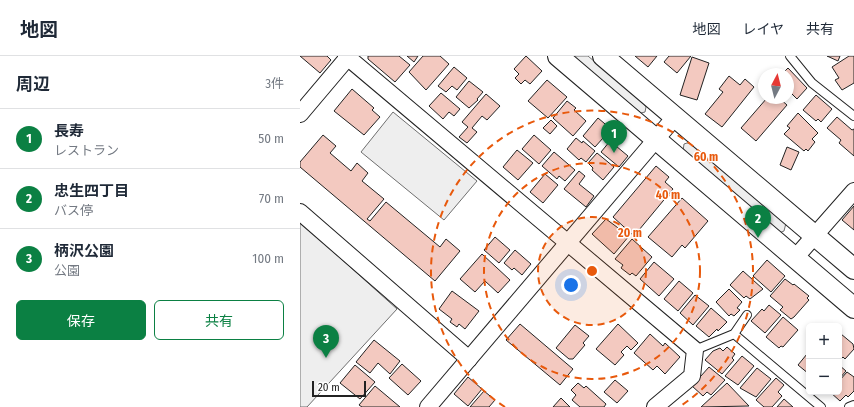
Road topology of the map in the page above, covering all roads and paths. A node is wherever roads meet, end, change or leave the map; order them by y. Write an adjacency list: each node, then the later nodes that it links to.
1 (348, 56): 5 (street); 12 (street)
2 (558, 56): 8 (street)
3 (603, 56): 7 (street)
4 (790, 56): 6 (lane)
5 (300, 114)
6 (854, 116)
7 (675, 117): 8 (street); 11 (street)
8 (656, 139): 12 (street); 13 (street)
9 (854, 191): 11 (street)
10 (300, 212): 19 (street)
11 (815, 236): 13 (street); 14 (street)
12 (569, 242): 18 (street); 19 (street)
13 (795, 258): 15 (street)
14 (854, 269)
15 (854, 308)
16 (747, 315): 17 (lane)
17 (734, 334): 18 (lane); 23 (lane)
18 (694, 350): 22 (street)
19 (470, 359): 21 (street)
20 (854, 405): 24 (lane)
21 (428, 407)
22 (655, 407)
23 (821, 407)
24 (849, 407)

